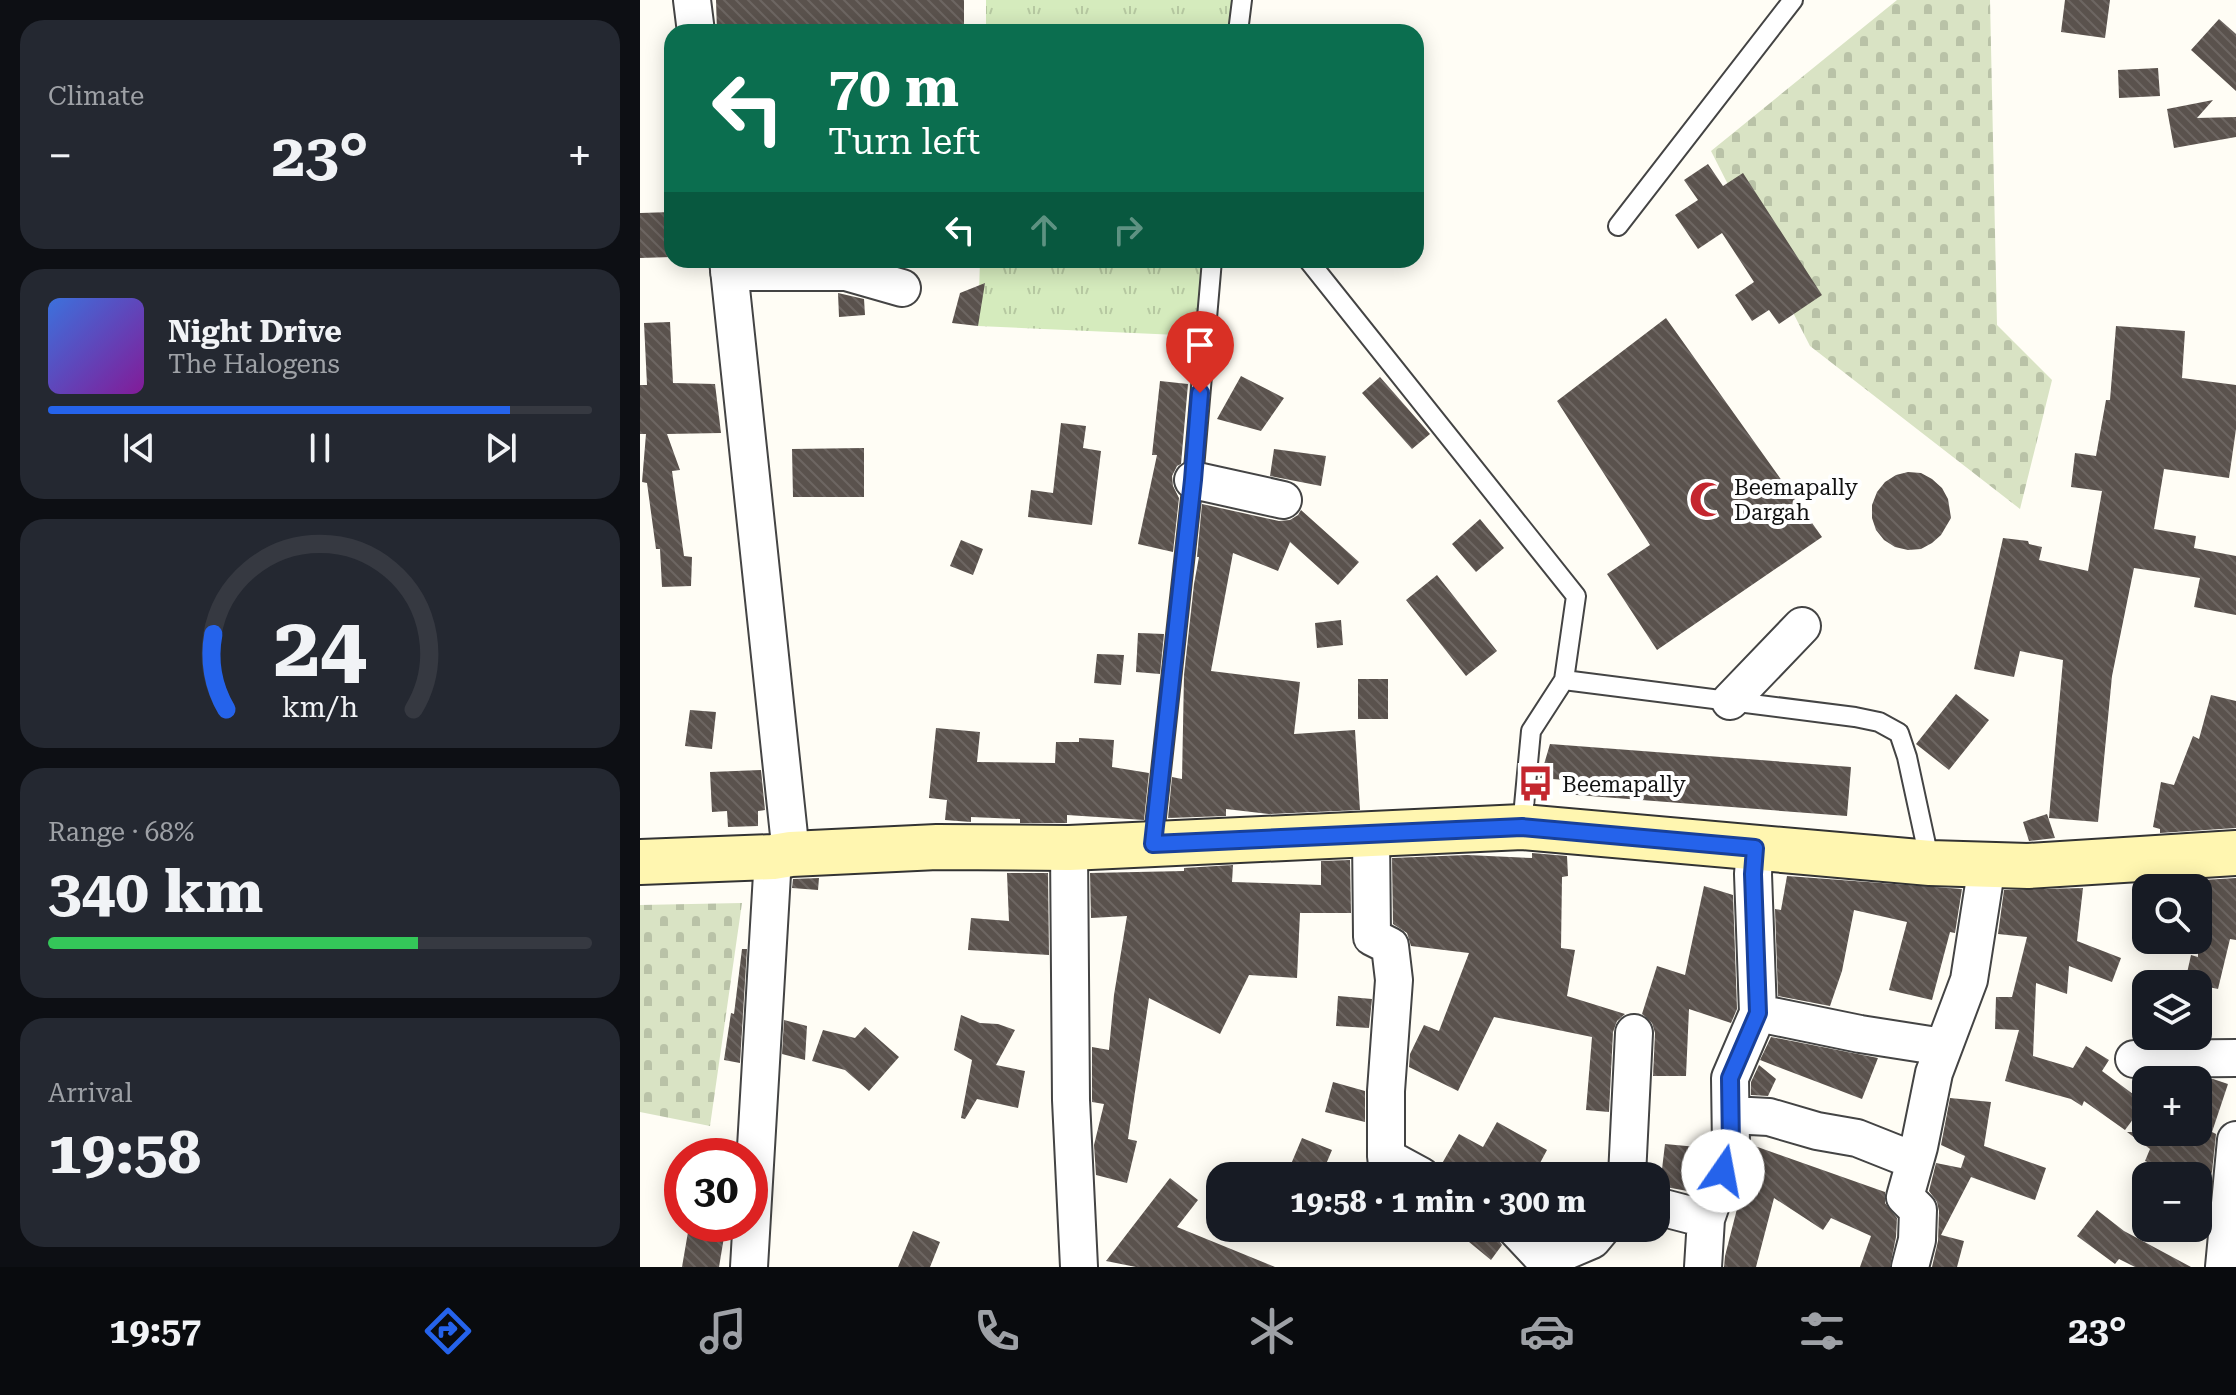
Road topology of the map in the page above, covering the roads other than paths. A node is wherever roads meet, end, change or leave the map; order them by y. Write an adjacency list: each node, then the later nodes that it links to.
1 (692, 0): 4 (street)
2 (1242, 0): 5 (lane)
3 (1793, 0): 6 (lane)
4 (695, 24)
5 (1239, 24)
6 (1618, 226)
7 (728, 268): 23 (street)
8 (767, 268): 11 (street)
9 (1211, 268): 12 (lane)
10 (1314, 268): 15 (lane)
11 (902, 288)
12 (1193, 480): 13 (street); 19 (lane)
13 (1283, 500)
14 (1802, 626): 16 (street)
15 (1564, 680): 16 (lane); 17 (lane)
16 (1730, 701): 25 (lane)
17 (1522, 827): 18 (main road); 21 (main road)
18 (1371, 834): 19 (main road); 35 (street)
19 (1153, 844): 20 (main road)
20 (1069, 848): 23 (main road); 43 (street)
21 (1755, 848): 25 (main road); 27 (street)
22 (2236, 853): 26 (main road)
23 (782, 855): 24 (main road); 42 (street)
24 (640, 862)
25 (1930, 863): 26 (main road)
26 (1987, 865): 29 (street)
27 (1758, 1013): 29 (street); 32 (street)
28 (1634, 1033): 36 (street)
29 (1943, 1047): 34 (street)
30 (2236, 1058): 31 (street)
31 (2134, 1059)
32 (1731, 1115): 34 (street); 38 (street)
33 (2236, 1140): 46 (street)
34 (1915, 1161): 45 (street)
35 (1395, 1162)
36 (1628, 1162)
37 (1670, 1210): 38 (street)
38 (1706, 1219): 44 (street)
39 (1527, 1242): 41 (street)
40 (1588, 1242): 41 (street)
41 (1545, 1264)
42 (749, 1267)
43 (1079, 1267)
44 (1703, 1267)
45 (1910, 1267)
46 (2224, 1267)

